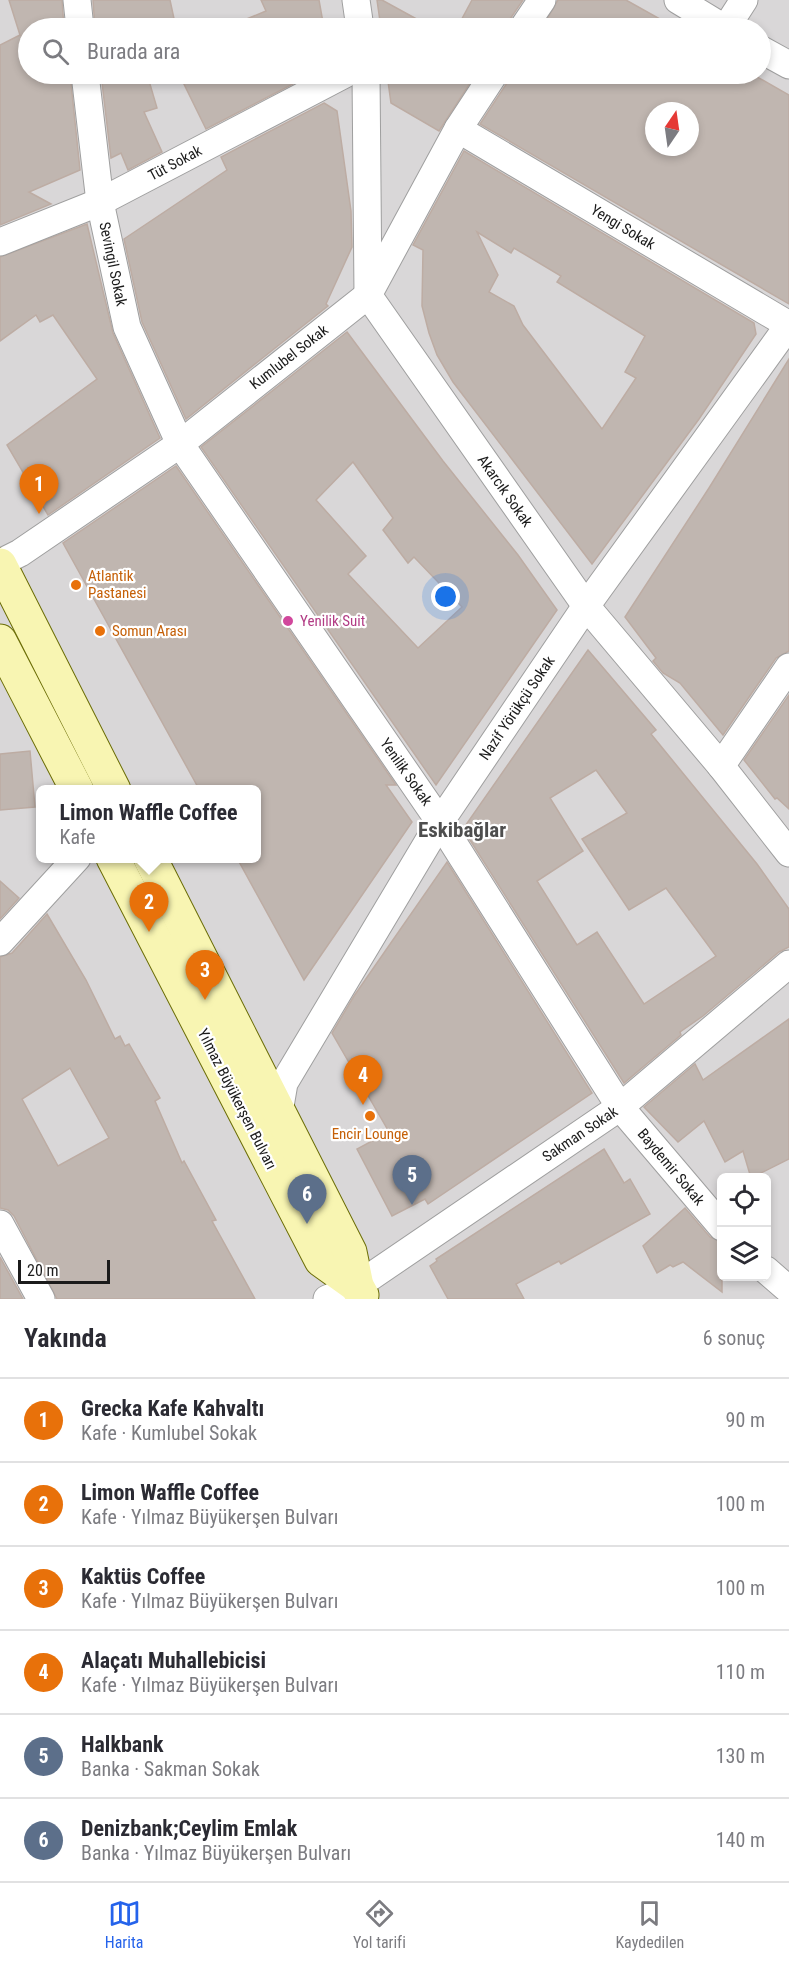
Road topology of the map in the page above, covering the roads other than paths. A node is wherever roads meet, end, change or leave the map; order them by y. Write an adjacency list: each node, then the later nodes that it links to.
1 (77, 0): 6 (street)
2 (356, 0): 7 (street)
3 (542, 0): 8 (street)
4 (678, 0): 9 (street)
5 (744, 0): 10 (street)
6 (79, 18)
7 (359, 18)
8 (530, 18)
9 (708, 18)
10 (732, 18)
11 (771, 55): 12 (street)
12 (789, 65)
13 (86, 84): 18 (street, Sevingil Sokak)
14 (326, 84): 18 (street, Tüt Sokak)
15 (367, 84): 20 (street)
16 (487, 84): 17 (street, Kumlubel Sokak)
17 (458, 129): 20 (street, Kumlubel Sokak); 21 (street, Yengi Sokak)
18 (100, 202): 19 (street, Tüt Sokak); 22 (street, Sevingil Sokak)
19 (0, 242)
20 (368, 295): 22 (street, Kumlubel Sokak); 24 (street, Akarcık Sokak)
21 (789, 325): 24 (street, Nazif Yörükçü Sokak)
22 (180, 444): 23 (street, Kumlubel Sokak); 30 (street, Yenilik Sokak)
23 (0, 564): 29 (main road)
24 (586, 606): 27 (street, Akarcık Sokak); 30 (street, Nazif Yörükçü Sokak)
25 (0, 641): 28 (main road)
26 (789, 667): 27 (street)
27 (721, 766): 31 (street, Akarcık Sokak)
28 (75, 785)
29 (112, 785)
30 (440, 822): 37 (street, Yenilik Sokak); 38 (street, Nazif Yörükçü Sokak)
31 (789, 853)
32 (71, 863): 35 (street)
33 (116, 863): 43 (main road, Yılmaz Büyükerşen Bulvarı)
34 (153, 863): 38 (main road, Yılmaz Büyükerşen Bulvarı)
35 (0, 942)
36 (789, 964): 37 (street, Sakman Sokak)
37 (620, 1107): 39 (street, Baydemir Sokak); 43 (street, Sakman Sokak)
38 (279, 1112): 43 (main road, Yılmaz Büyükerşen Bulvarı)
39 (717, 1221)
40 (0, 1224): 44 (street)
41 (771, 1274): 42 (street)
42 (789, 1290)
43 (361, 1292): 45 (street, Sakman Sokak)
44 (41, 1299)
45 (327, 1299)

